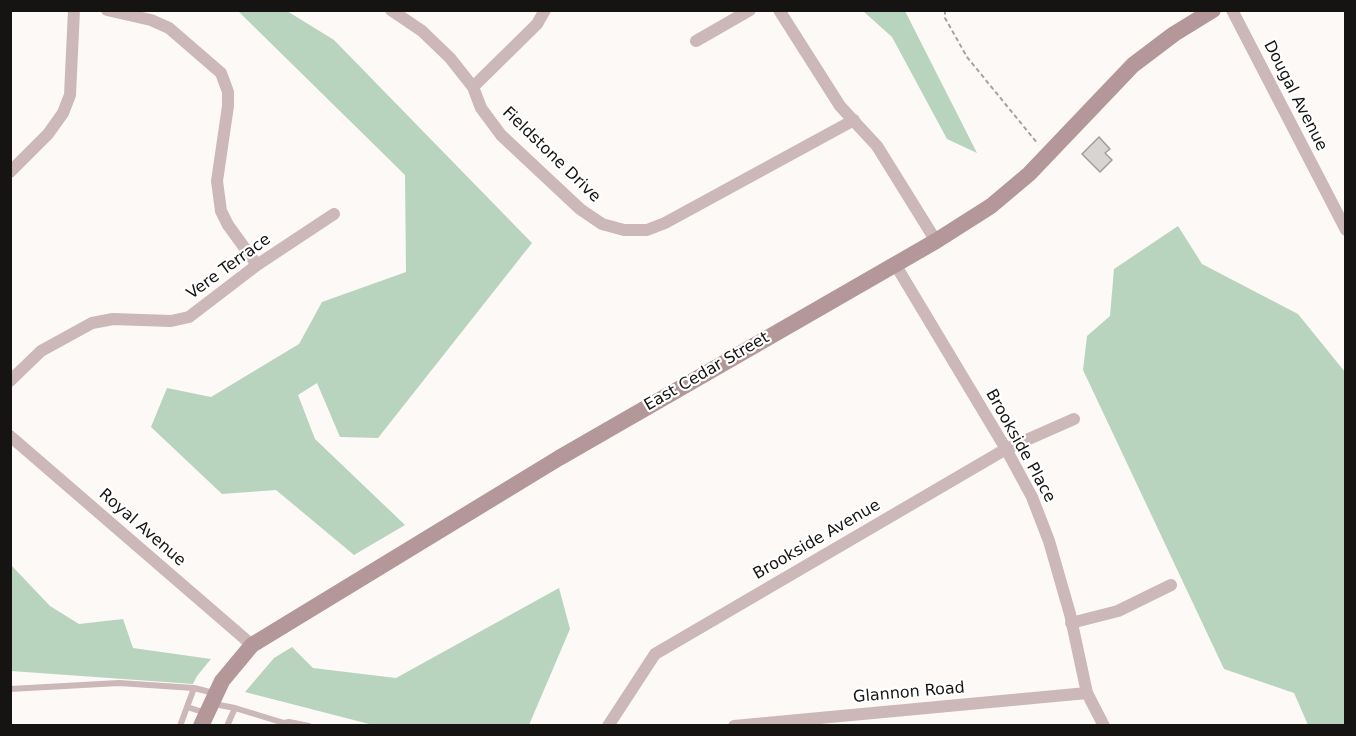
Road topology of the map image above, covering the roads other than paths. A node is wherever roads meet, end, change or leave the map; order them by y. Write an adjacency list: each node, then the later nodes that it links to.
1 (74, 10): 12 (street)
2 (107, 10): 17 (street)
3 (391, 10): 10 (street, Fieldstone Drive)
4 (545, 10): 10 (street)
5 (750, 10): 9 (street)
6 (779, 10): 11 (street)
7 (1213, 10): 15 (street, East Cedar Street)
8 (1232, 10): 14 (street, Dougal Avenue)
9 (696, 41)
10 (473, 87): 11 (street, Fieldstone Drive)
11 (854, 120): 15 (street)
12 (10, 172)
13 (334, 214): 17 (street, Vere Terrace)
14 (1346, 230)
15 (936, 241): 16 (street, East Cedar Street)
16 (895, 264): 21 (street, Brookside Place); 24 (street, East Cedar Street)
17 (257, 265): 18 (street, Vere Terrace)
18 (10, 381)
19 (1074, 419): 21 (street, Brookside Avenue)
20 (10, 436): 24 (street, Royal Avenue)
21 (1006, 449): 23 (street, Brookside Place); 35 (street, Brookside Avenue)
22 (1171, 585): 23 (street)
23 (1071, 623): 27 (street, Brookside Place)
24 (252, 645): 30 (street, East Cedar Street)
25 (194, 688): 26 (lane); 28 (lane); 30 (lane)
26 (10, 689)
27 (1087, 693): 36 (street, Glannon Road); 37 (street, Brookside Place)
28 (187, 707): 30 (lane); 32 (lane)
29 (235, 708): 30 (lane); 31 (lane); 33 (lane)
30 (208, 709)
31 (284, 724): 34 (lane)
32 (180, 726)
33 (227, 726)
34 (309, 726)
35 (608, 726)
36 (734, 726)
37 (1104, 726)

